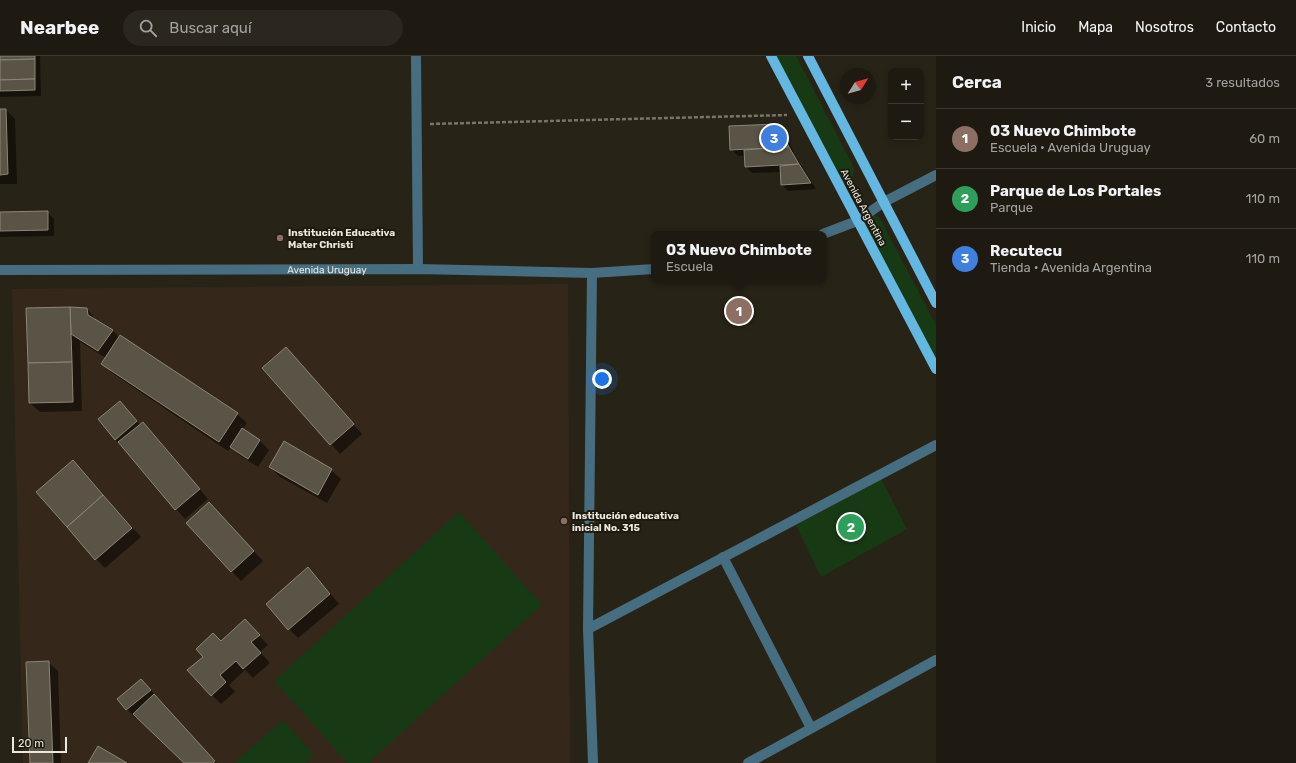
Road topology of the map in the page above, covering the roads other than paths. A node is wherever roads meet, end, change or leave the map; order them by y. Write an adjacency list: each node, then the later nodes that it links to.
1 (416, 56): 8 (street)
2 (771, 56): 6 (main road, Avenida Argentina)
3 (808, 56): 5 (main road, Avenida Argentina)
4 (936, 175): 5 (street)
5 (884, 202): 6 (street); 12 (main road, Avenida Argentina)
6 (857, 221): 7 (street); 13 (main road, Avenida Argentina)
7 (827, 232)
8 (418, 269): 10 (street, Avenida Uruguay); 11 (street, Avenida Uruguay)
9 (651, 269): 11 (street, Avenida Uruguay)
10 (0, 270)
11 (592, 273): 16 (street)
12 (936, 303)
13 (936, 369)
14 (936, 445): 15 (street)
15 (723, 557): 16 (street); 18 (street)
16 (588, 629): 19 (street)
17 (936, 660): 18 (street)
18 (811, 728): 20 (street)
19 (593, 763)
20 (748, 763)

